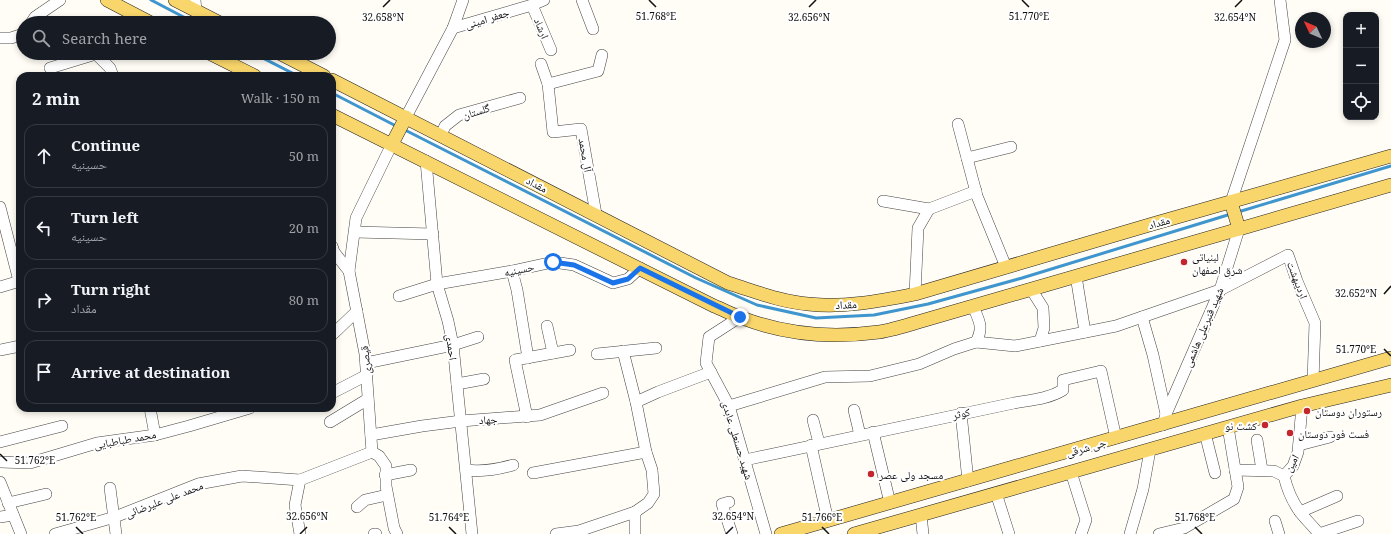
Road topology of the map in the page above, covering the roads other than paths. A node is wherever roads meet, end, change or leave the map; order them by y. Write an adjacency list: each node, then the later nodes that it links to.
1 (60, 0): 10 (street)
2 (106, 0): 11 (main road)
3 (175, 0): 8 (main road)
4 (463, 0): 13 (street)
5 (544, 0): 9 (street, جعفر امینی)
6 (582, 0): 14 (street)
7 (1280, 0): 43 (street)
8 (196, 5): 12 (main road)
9 (532, 5): 13 (street, جعفر امینی); 17 (street, ارشاد)
10 (36, 16)
11 (137, 16)
12 (211, 16)
13 (453, 28): 32 (street)
14 (593, 28)
15 (16, 36): 16 (street)
16 (0, 38)
17 (551, 50)
18 (602, 55): 29 (street)
19 (76, 60): 24 (street)
20 (102, 60): 25 (street)
21 (221, 60): 26 (main road)
22 (293, 60): 27 (main road)
23 (541, 64): 29 (street)
24 (50, 68)
25 (112, 72)
26 (241, 72)
27 (316, 72)
28 (336, 82): 32 (main road, مقداد)
29 (548, 84): 46 (street, آل محمد)
30 (520, 98): 34 (street, گلستان)
31 (336, 117): 35 (main road)
32 (406, 117): 34 (main road, مقداد); 35 (main road)
33 (958, 124): 38 (street)
34 (441, 135): 46 (main road, مقداد)
35 (392, 144): 39 (main road); 48 (street, قیصری)
36 (1011, 147): 38 (street)
37 (1391, 156): 43 (main road, مقداد)
38 (967, 158): 41 (street)
39 (426, 161): 49 (street, احمدی); 53 (main road)
40 (1391, 185): 47 (main road)
41 (976, 192): 45 (street); 52 (street)
42 (883, 200): 45 (street)
43 (1231, 202): 47 (main road); 52 (main road, مقداد)
44 (0, 207): 50 (street)
45 (929, 209): 62 (street)
46 (596, 214): 62 (main road, مقداد)
47 (1239, 228): 56 (main road); 61 (street, شهید قنبرعلی هاشمی)
48 (354, 232): 49 (street); 54 (street, قیصری)
49 (433, 234): 58 (street, احمدی)
50 (16, 248)
51 (336, 255): 54 (street)
52 (1006, 267): 62 (main road, مقداد)
53 (640, 268): 55 (street, حسینیه); 66 (main road)
54 (349, 271): 65 (street, قیصری)
55 (512, 271): 58 (street, حسینیه); 82 (street)
56 (1076, 276): 60 (main road); 70 (street)
57 (16, 282): 59 (street)
58 (437, 284): 63 (street, حسینیه); 74 (street, احمدی)
59 (0, 288)
60 (1031, 289): 64 (main road); 72 (street)
61 (1220, 290): 67 (street); 88 (street, اردیبهشت); 102 (street, شهید قنبرعلی هاشمی)
62 (915, 294)
63 (399, 296)
64 (973, 306): 66 (main road); 73 (street)
65 (357, 311): 69 (street); 84 (street, قیصری)
66 (740, 317): 85 (street, شهید حسنعلی عابدی)
67 (1142, 317): 70 (street); 102 (street)
68 (547, 326): 80 (street)
69 (336, 331)
70 (1085, 332): 72 (street)
71 (478, 337): 74 (street)
72 (1040, 341): 73 (street)
73 (976, 342): 95 (street)
74 (453, 344): 84 (street); 89 (street, احمدی)
75 (16, 347): 77 (street)
76 (656, 348): 79 (street)
77 (0, 350)
78 (570, 350): 80 (street)
79 (623, 352): 81 (street); 94 (street)
80 (553, 353): 82 (street)
81 (597, 354)
82 (528, 358): 101 (street)
83 (1391, 358): 88 (main road, جی شرقی)
84 (366, 363): 86 (street, قیصری)
85 (711, 372): 94 (street); 95 (street, شهید حسنعلی عابدی)
86 (367, 375): 91 (street); 93 (street, قیصری)
87 (484, 379): 89 (street)
88 (1313, 380): 102 (main road, جی شرقی)
89 (457, 384): 103 (street, احمدی)
90 (1391, 385): 96 (main road, جی شرقی)
91 (336, 391)
92 (603, 393): 101 (street, جهاد)
93 (368, 400): 105 (street); 112 (street, قیصری)
94 (636, 402): 121 (street)
95 (729, 406): 122 (street, شهید حسنعلی عابدی)
96 (1302, 406): 107 (main road, جی شرقی); 118 (street, امین)
97 (854, 410): 109 (street)
98 (151, 412): 111 (street)
99 (236, 412): 111 (street, محمد طباطبایی)
100 (961, 414): 108 (street, کوثر); 114 (street, کوثر); 135 (street)
101 (527, 416): 103 (street, جهاد)
102 (1165, 419): 114 (main road, جی شرقی)
103 (461, 420): 112 (street, جهاد); 126 (street, احمدی)
104 (813, 420): 117 (street)
105 (330, 422)
106 (62, 426): 116 (street)
107 (1228, 427): 110 (main road, جی شرقی); 127 (street)
108 (873, 432): 109 (street, کوثر); 144 (street)
109 (860, 434): 117 (street, کوثر)
110 (1205, 434): 119 (main road, جی شرقی); 131 (street)
111 (155, 435): 123 (street, محمد طباطبایی)
112 (371, 435): 120 (street, قیصری)
113 (1330, 437): 118 (street)
114 (1116, 438): 135 (main road, جی شرقی)
115 (1257, 440): 128 (street)
116 (0, 442)
117 (815, 444): 122 (street, کوثر); 152 (street)
118 (1299, 445): 133 (street, امین)
119 (1150, 450): 129 (main road, جی شرقی); 170 (street)
120 (372, 452): 132 (street); 134 (street)
121 (646, 452): 130 (street); 146 (street)
122 (744, 460): 164 (street, شهید حسنعلی عابدی)
123 (0, 462)
124 (513, 465): 126 (street)
125 (411, 470): 132 (street)
126 (466, 470): 160 (street, احمدی)
127 (1235, 470): 128 (street); 171 (street)
128 (1262, 470): 133 (street)
129 (1071, 472): 138 (main road, جی شرقی); 169 (street)
130 (533, 473)
131 (1215, 473)
132 (385, 474): 140 (street)
133 (1284, 476): 147 (street, امین)
134 (300, 480): 151 (street, محمد علی علیرضائی); 158 (street)
135 (968, 480): 144 (main road, جی شرقی)
136 (0, 482): 143 (street)
137 (110, 488): 151 (street)
138 (996, 493): 149 (main road, جی شرقی); 168 (street)
139 (46, 494): 143 (street)
140 (388, 495): 145 (street); 159 (street)
141 (1337, 496): 147 (street)
142 (729, 502): 163 (street)
143 (8, 503): 148 (street)
144 (890, 503): 152 (main road, جی شرقی)
145 (357, 507)
146 (635, 512): 161 (street); 162 (street)
147 (1300, 512): 173 (street, امین)
148 (13, 514): 150 (street); 155 (street)
149 (921, 515): 166 (main road, جی شرقی); 167 (street)
150 (0, 517)
151 (115, 518): 156 (street, محمد علی علیرضائی); 157 (street)
152 (828, 521): 165 (main road, جی شرقی)
153 (1275, 521): 172 (street)
154 (1358, 521): 173 (street)
155 (21, 534)
156 (55, 534)
157 (116, 534)
158 (300, 534)
159 (397, 534)
160 (472, 534)
161 (560, 534)
162 (635, 534)
163 (732, 534)
164 (766, 534)
165 (781, 534)
166 (854, 534)
167 (924, 534)
168 (1008, 534)
169 (1081, 534)
170 (1130, 534)
171 (1159, 534)
172 (1279, 534)
173 (1319, 534)

